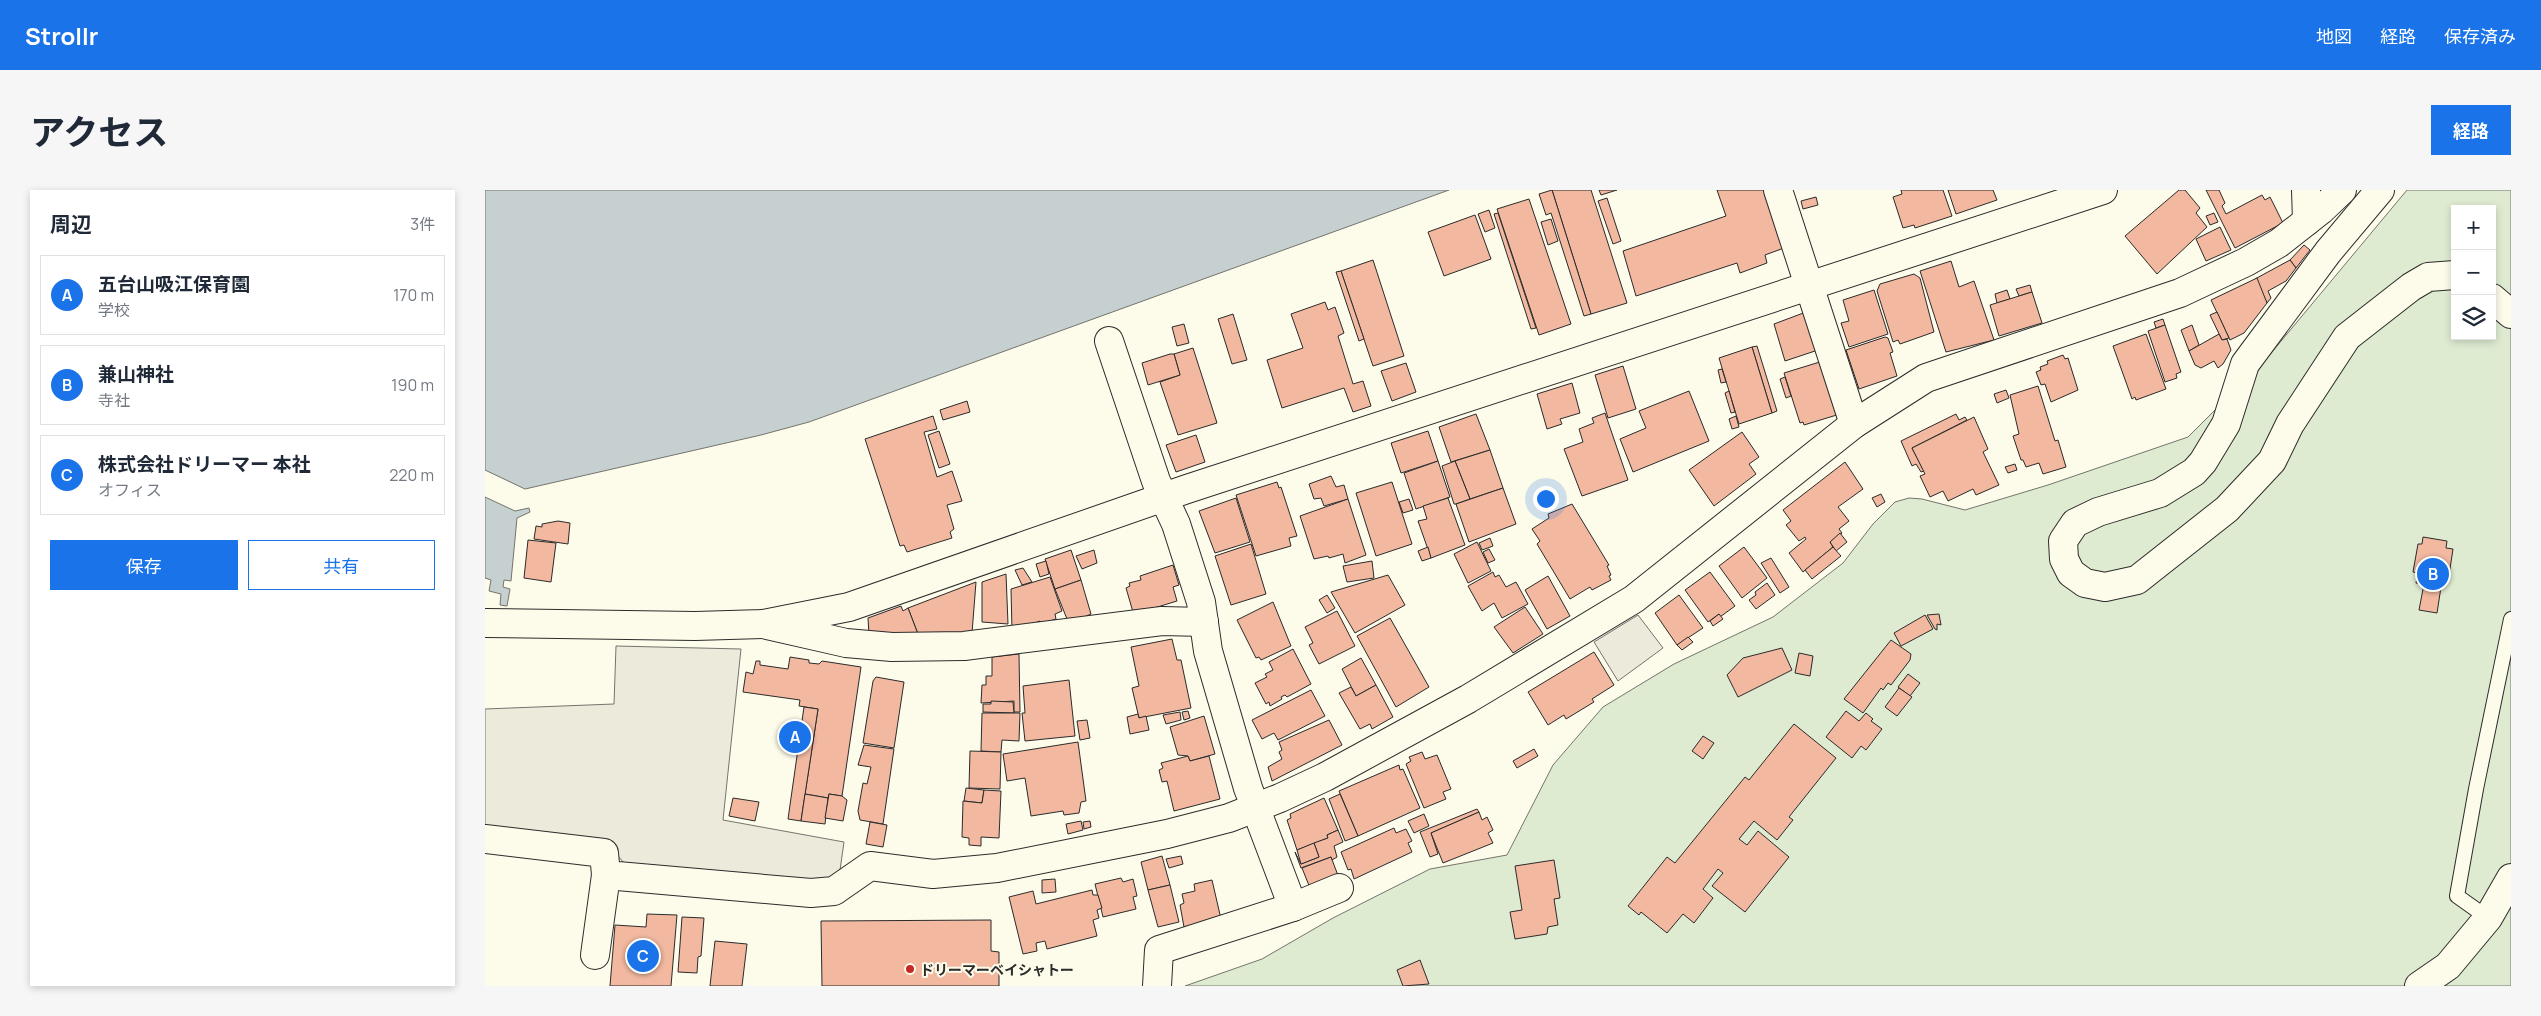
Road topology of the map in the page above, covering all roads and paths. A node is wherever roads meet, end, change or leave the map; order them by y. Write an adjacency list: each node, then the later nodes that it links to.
1 (1777, 190): 8 (street)
2 (2103, 190): 8 (street)
3 (2306, 190): 6 (street)
4 (2342, 190): 6 (street)
5 (2380, 190): 7 (street)
6 (2307, 221): 12 (street)
7 (2451, 276)
8 (1809, 287): 12 (street); 13 (street)
9 (2496, 301): 10 (street)
10 (2511, 314)
11 (1109, 341): 13 (street)
12 (1854, 424): 18 (street)
13 (1164, 497): 15 (street); 17 (street)
14 (2511, 620): 24 (lane)
15 (1204, 622): 17 (street); 18 (street)
16 (485, 623): 17 (street)
17 (763, 624)
18 (1255, 809): 20 (street); 23 (street)
19 (485, 839): 20 (street)
20 (606, 875): 26 (street)
21 (2511, 878): 24 (street)
22 (1339, 888): 23 (street)
23 (1293, 906): 25 (street)
24 (2488, 918): 29 (street)
25 (1172, 945): 27 (street); 28 (street)
26 (595, 954)
27 (1157, 986)
28 (1173, 986)
29 (2419, 986)

